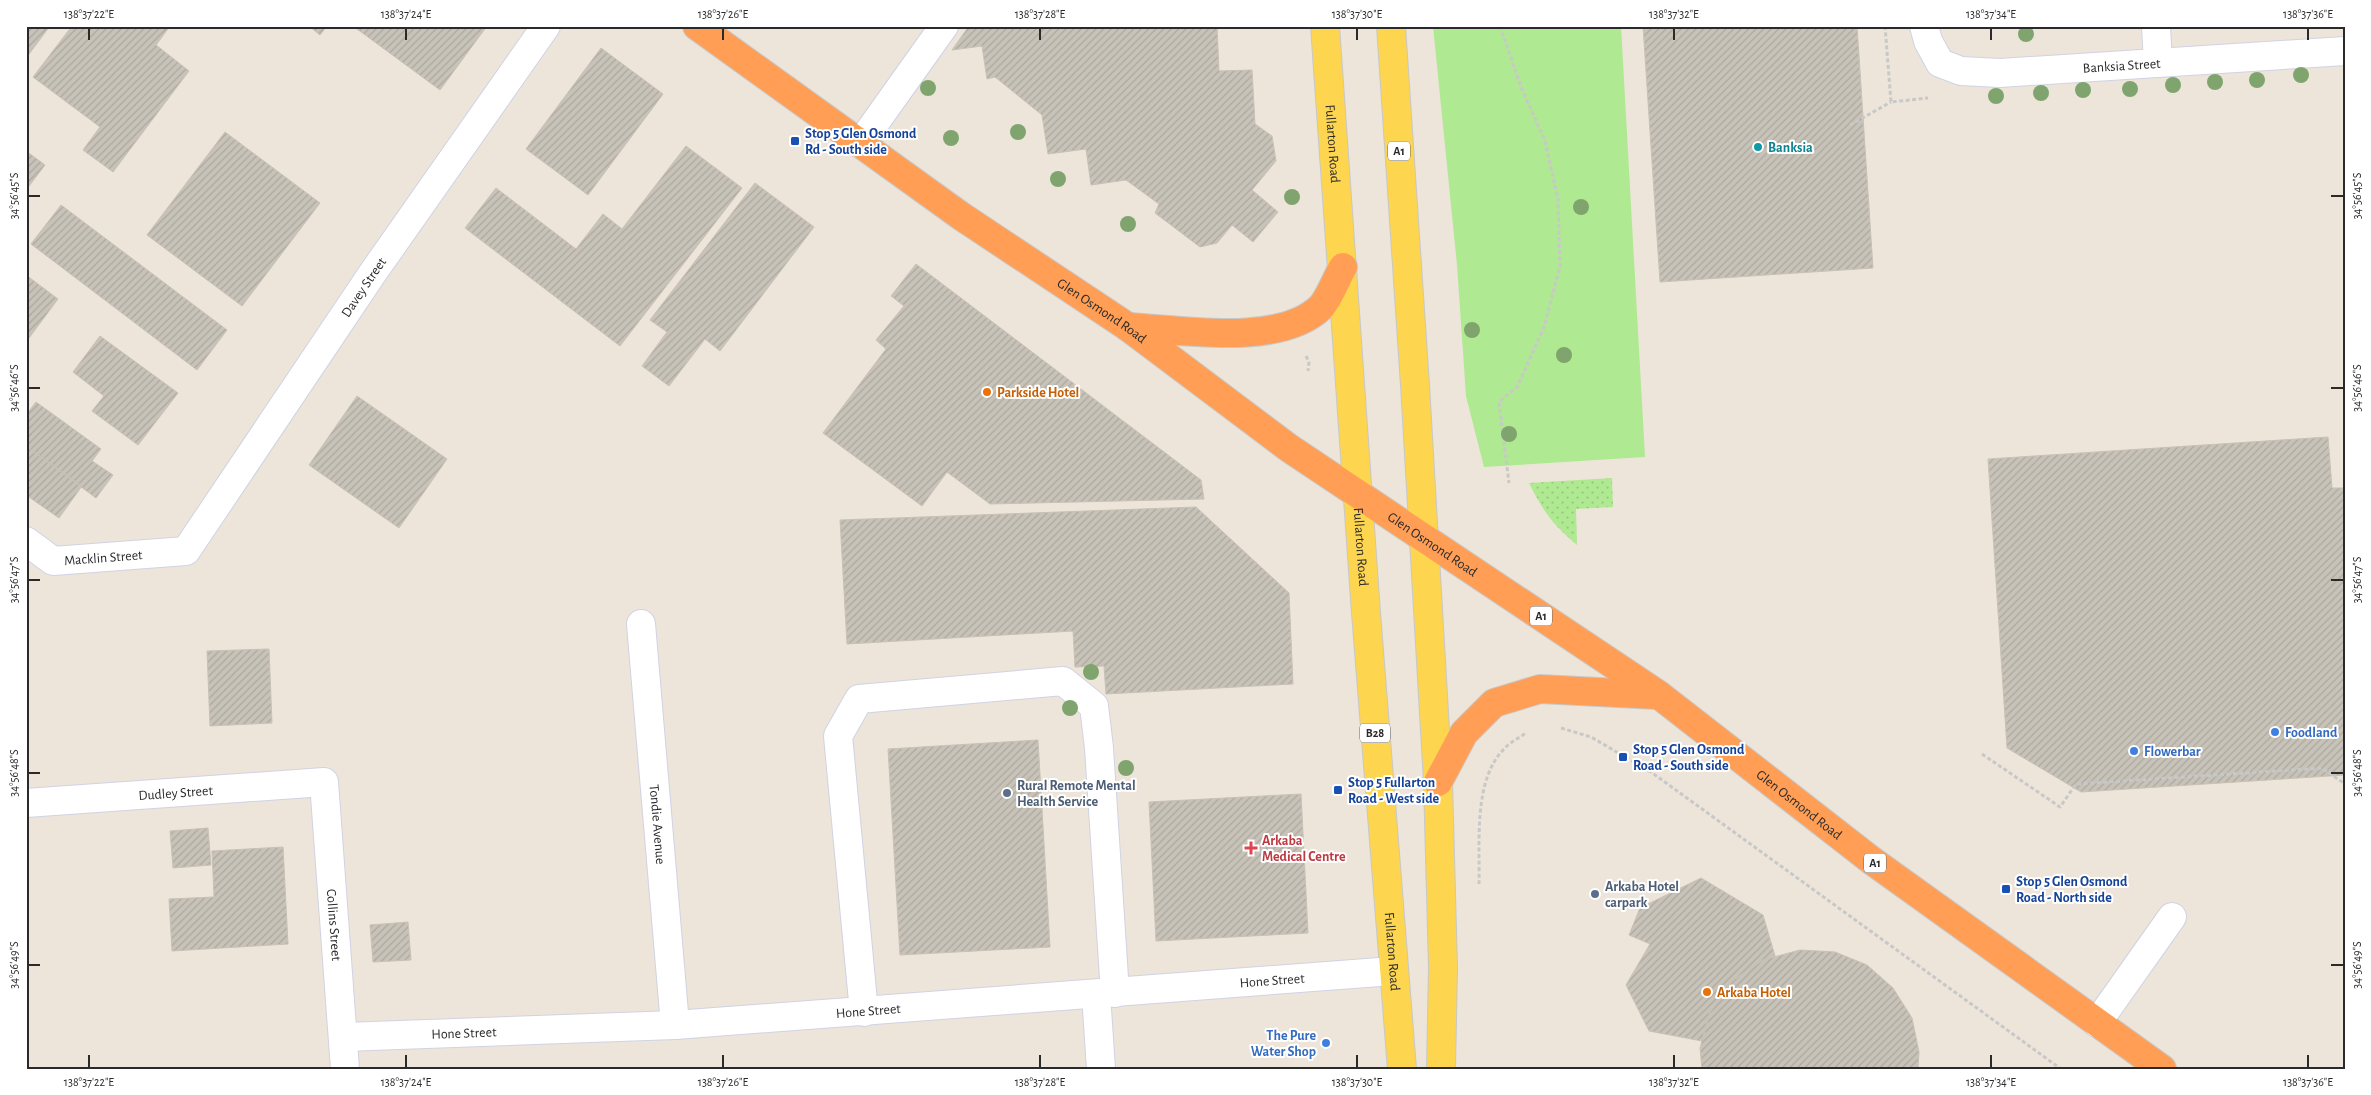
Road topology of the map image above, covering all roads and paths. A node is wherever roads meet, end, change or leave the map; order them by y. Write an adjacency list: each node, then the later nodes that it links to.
1 (546, 26): 20 (street, Davey Street)
2 (697, 26): 13 (highway, Glen Osmond Road)
3 (944, 26): 13 (street)
4 (1325, 26): 14 (main road, Fullarton Road)
5 (1391, 26): 18 (main road, A1)
6 (1500, 26): 16 (path)
7 (1924, 26): 10 (street, Banksia Street)
8 (2156, 26): 10 (street)
9 (2345, 51): 10 (street, Banksia Street)
10 (2158, 63)
11 (1891, 102): 12 (path)
12 (1850, 125)
13 (860, 144): 15 (highway, Glen Osmond Road)
14 (1343, 267): 15 (highway); 17 (main road, Fullarton Road)
15 (1128, 327): 17 (highway, Glen Osmond Road)
16 (1510, 483)
17 (1358, 494): 18 (highway, Glen Osmond Road / A1); 32 (main road, Fullarton Road / B28)
18 (1423, 538): 22 (highway, Glen Osmond Road / A1); 27 (main road)
19 (26, 541): 20 (street, Macklin Street)
20 (186, 552)
21 (641, 624): 36 (street, Tondie Avenue)
22 (1659, 695): 27 (highway); 35 (highway, Glen Osmond Road / A1)
23 (1553, 725): 42 (path)
24 (1528, 732): 30 (path)
25 (1982, 754): 28 (path)
26 (324, 782): 29 (street, Dudley Street); 37 (street, Collins Street)
27 (1438, 782): 41 (main road)
28 (2345, 784)
29 (26, 803)
30 (1479, 892)
31 (2172, 917): 35 (street)
32 (1393, 971): 33 (street, Hone Street); 40 (main road, Fullarton Road / B28)
33 (1105, 993): 34 (street, Hone Street); 34 (street); 39 (street)
34 (864, 1012): 36 (street, Hone Street)
35 (2097, 1023): 43 (highway, Glen Osmond Road / A1)
36 (675, 1025): 37 (street, Hone Street)
37 (344, 1037): 38 (street, Collins Street)
38 (345, 1069)
39 (1101, 1069)
40 (1402, 1069)
41 (1441, 1069)
42 (2061, 1069)
43 (2162, 1069)

